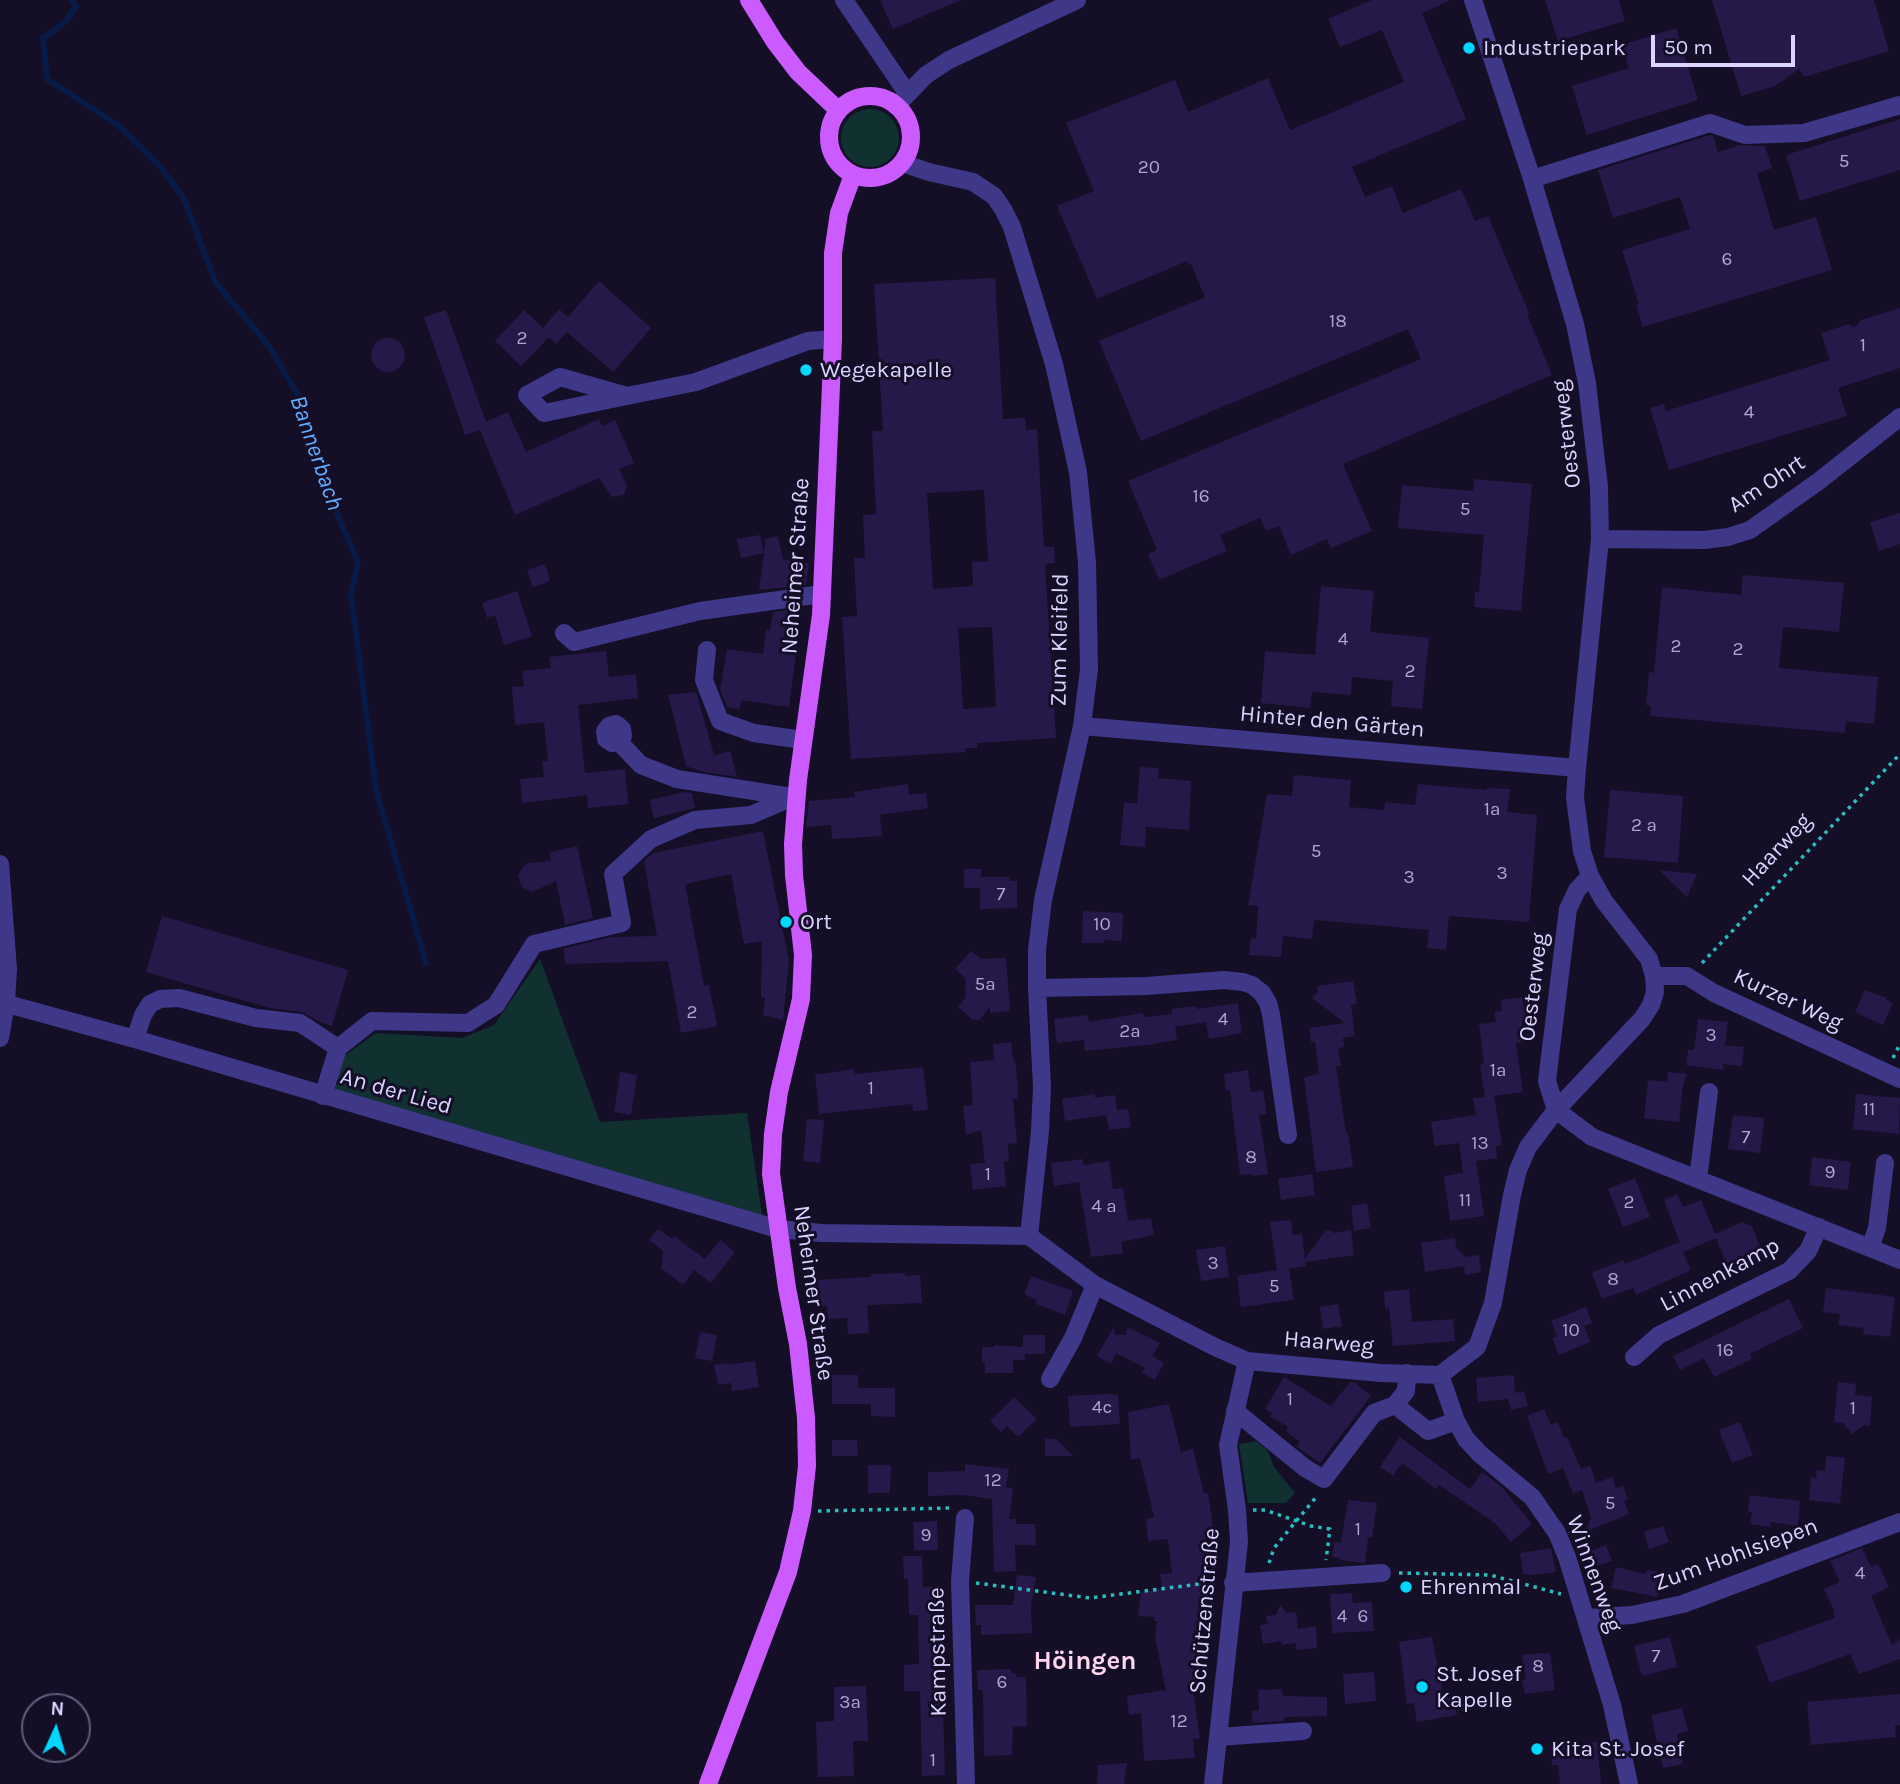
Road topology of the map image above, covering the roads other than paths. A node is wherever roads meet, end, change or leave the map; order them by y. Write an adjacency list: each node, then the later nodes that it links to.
1 (749, 0): 7 (main road)
2 (844, 0): 5 (street)
3 (1077, 0): 5 (street)
4 (1473, 0): 10 (street, Oesterweg)
5 (902, 99): 7 (main road); 8 (main road)
6 (1900, 105): 10 (street)
7 (838, 110): 9 (main road)
8 (902, 163): 9 (main road); 18 (street, Zum Kleifeld)
9 (853, 175): 11 (main road, Neheimer Straße)
10 (1532, 179): 14 (street, Oesterweg)
11 (833, 339): 12 (street); 15 (main road, Neheimer Straße)
12 (627, 396)
13 (1900, 417): 14 (street, Am Ohrt)
14 (1600, 538): 21 (street, Oesterweg)
15 (822, 594): 16 (street); 19 (main road, Neheimer Straße)
16 (564, 633)
17 (707, 650): 19 (street)
18 (1082, 726): 21 (street, Hinter den Gärten); 26 (street, Zum Kleifeld)
19 (803, 740): 22 (main road, Neheimer Straße)
20 (619, 742): 22 (street)
21 (1577, 768): 24 (street, Oesterweg)
22 (795, 797): 30 (street); 39 (main road, Neheimer Straße)
23 (0, 864): 27 (street)
24 (1590, 876): 25 (street, Oesterweg); 34 (street, Oesterweg)
25 (1654, 976): 31 (street, Kurzer Weg); 34 (street)
26 (1037, 988): 35 (street); 40 (street, Zum Kleifeld)
27 (3, 1003): 28 (street); 29 (street, An der Lied)
28 (0, 1038)
29 (135, 1040): 30 (street); 33 (street, An der Lied)
30 (338, 1048): 33 (street)
31 (1900, 1079)
32 (1709, 1091): 37 (street)
33 (323, 1096): 39 (street, An der Lied)
34 (1556, 1110): 37 (street, Linnenkamp); 47 (street)
35 (1287, 1135)
36 (1885, 1163): 41 (street)
37 (1698, 1179): 38 (street, Linnenkamp)
38 (1819, 1227): 41 (street, Linnenkamp); 44 (street, Linnenkamp)
39 (778, 1229): 40 (street); 59 (main road, Neheimer Straße)
40 (1029, 1236): 43 (street, Haarweg)
41 (1870, 1248): 42 (street, Linnenkamp)
42 (1900, 1260)
43 (1095, 1285): 45 (street, Haarweg); 48 (street)
44 (1634, 1357)
45 (1247, 1361): 46 (street, Haarweg); 50 (street, Schützenstraße)
46 (1406, 1373): 47 (street, Haarweg); 49 (street)
47 (1440, 1375): 51 (street, Winnenweg)
48 (1050, 1379)
49 (1395, 1405): 50 (street); 51 (street)
50 (1235, 1411): 55 (street, Schützenstraße)
51 (1456, 1421): 56 (street, Winnenweg)
52 (965, 1518): 60 (street, Kampstraße)
53 (1900, 1522): 56 (street, Zum Hohlsiepen)
54 (1386, 1573): 55 (street)
55 (1233, 1583): 58 (street, Schützenstraße)
56 (1586, 1618): 62 (street, Winnenweg)
57 (1303, 1731): 58 (street)
58 (1218, 1737): 61 (street, Schützenstraße)
59 (708, 1784)
60 (966, 1784)
61 (1213, 1784)
62 (1629, 1784)

